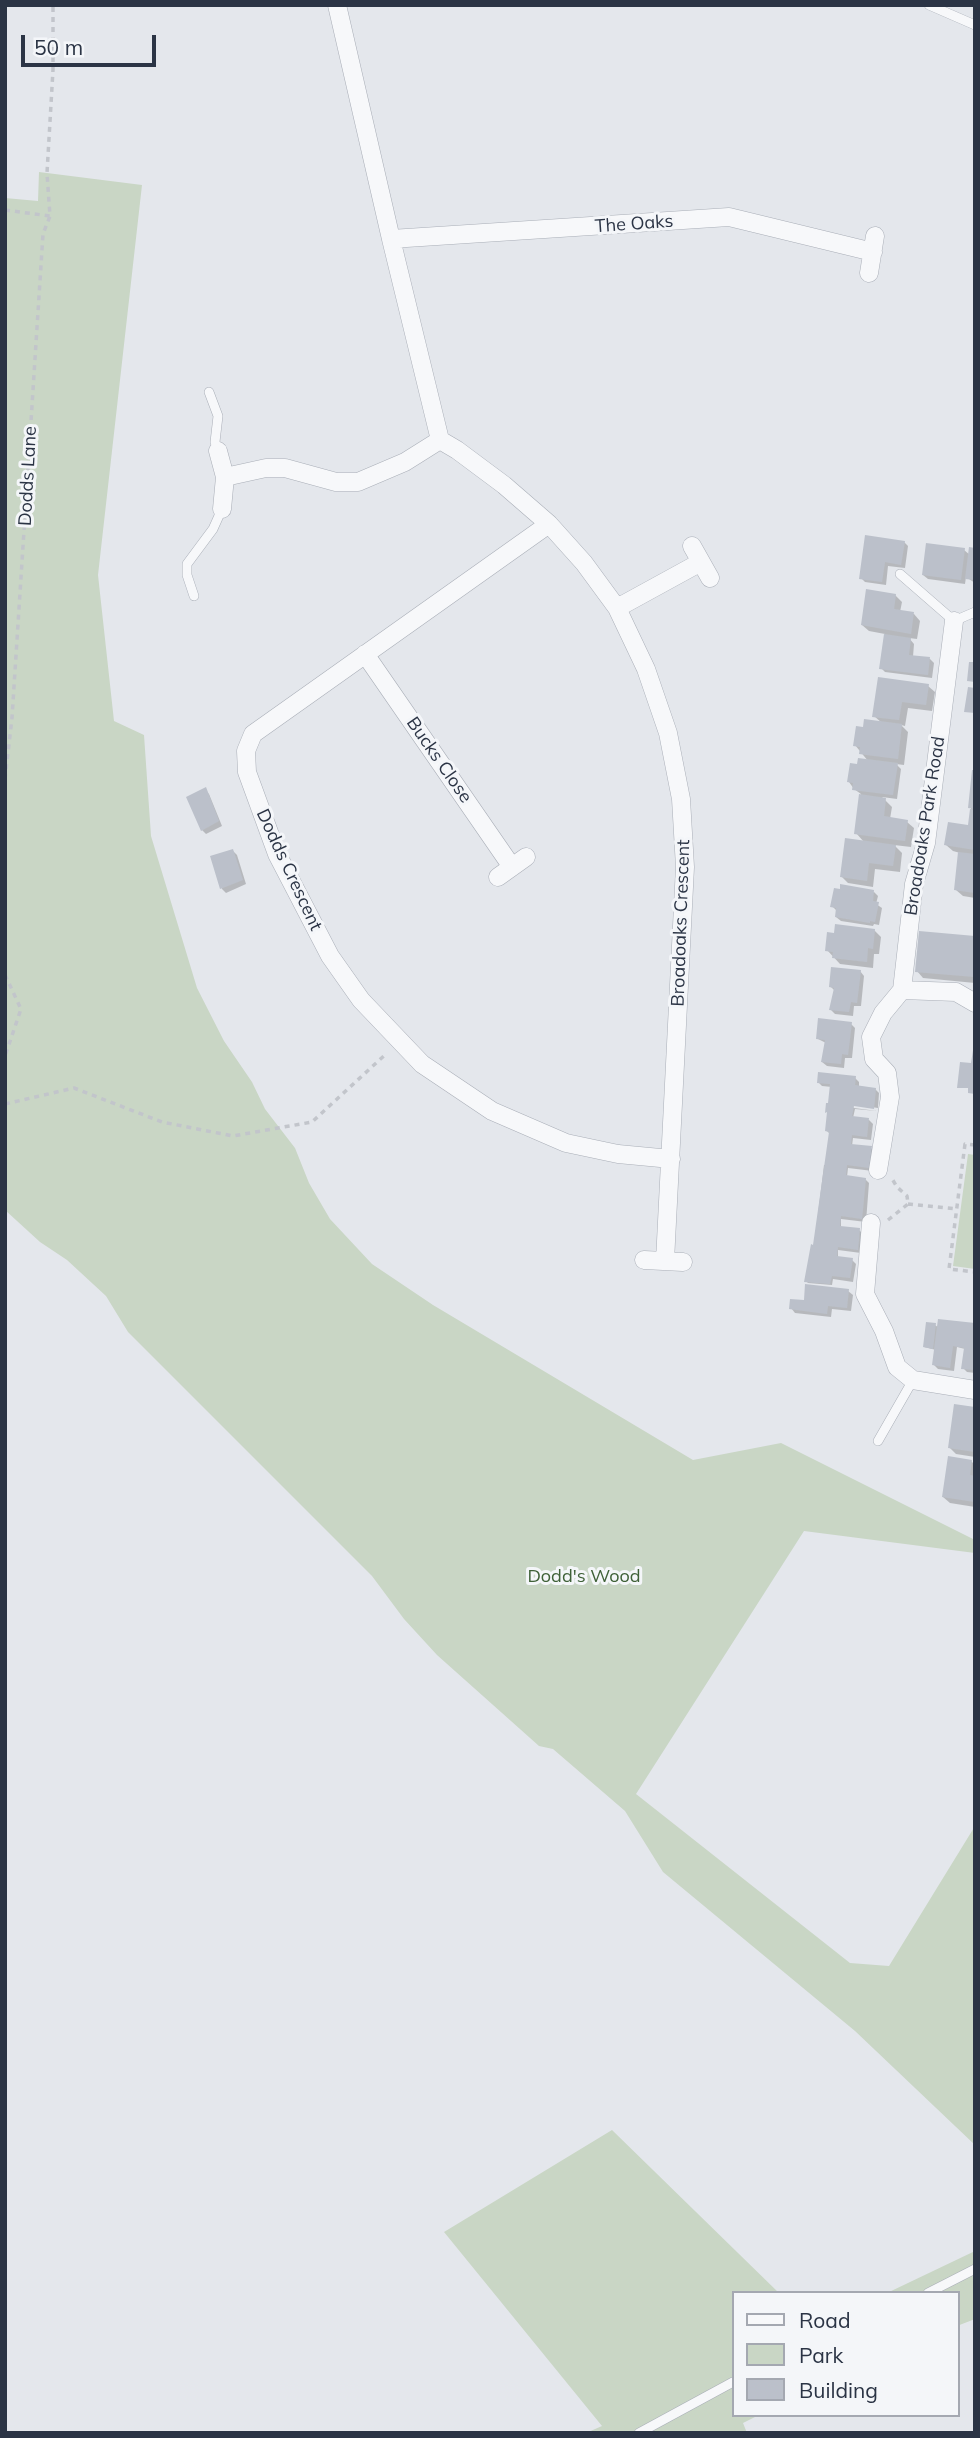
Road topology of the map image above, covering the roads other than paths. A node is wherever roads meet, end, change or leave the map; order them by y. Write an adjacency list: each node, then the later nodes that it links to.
1 (337, 5): 4 (street)
2 (929, 5): 3 (lane)
3 (975, 25)
4 (391, 239): 5 (street, The Oaks); 7 (street)
5 (869, 273)
6 (209, 392): 8 (lane)
7 (440, 440): 9 (street); 11 (street, Broadoaks Crescent)
8 (218, 451): 9 (street)
9 (225, 477): 10 (street)
10 (222, 509): 14 (lane)
11 (549, 524): 15 (street, Broadoaks Crescent); 18 (street, Dodds Crescent)
12 (900, 574): 17 (lane)
13 (710, 578): 15 (street)
14 (194, 596)
15 (617, 608): 22 (street, Broadoaks Crescent)
16 (975, 612): 17 (lane)
17 (954, 621): 20 (street, Broadoaks Park Road)
18 (365, 654): 19 (street, Bucks Close); 22 (street, Dodds Crescent)
19 (512, 867)
20 (902, 990): 21 (street); 23 (street)
21 (975, 1003)
22 (671, 1159): 25 (street, Broadoaks Crescent)
23 (879, 1165)
24 (870, 1232): 26 (street)
25 (644, 1260)
26 (913, 1380): 27 (street); 28 (lane)
27 (975, 1390)
28 (878, 1441)
29 (975, 2269): 30 (lane)
30 (932, 2291)
31 (732, 2383): 32 (lane)
32 (639, 2433)

